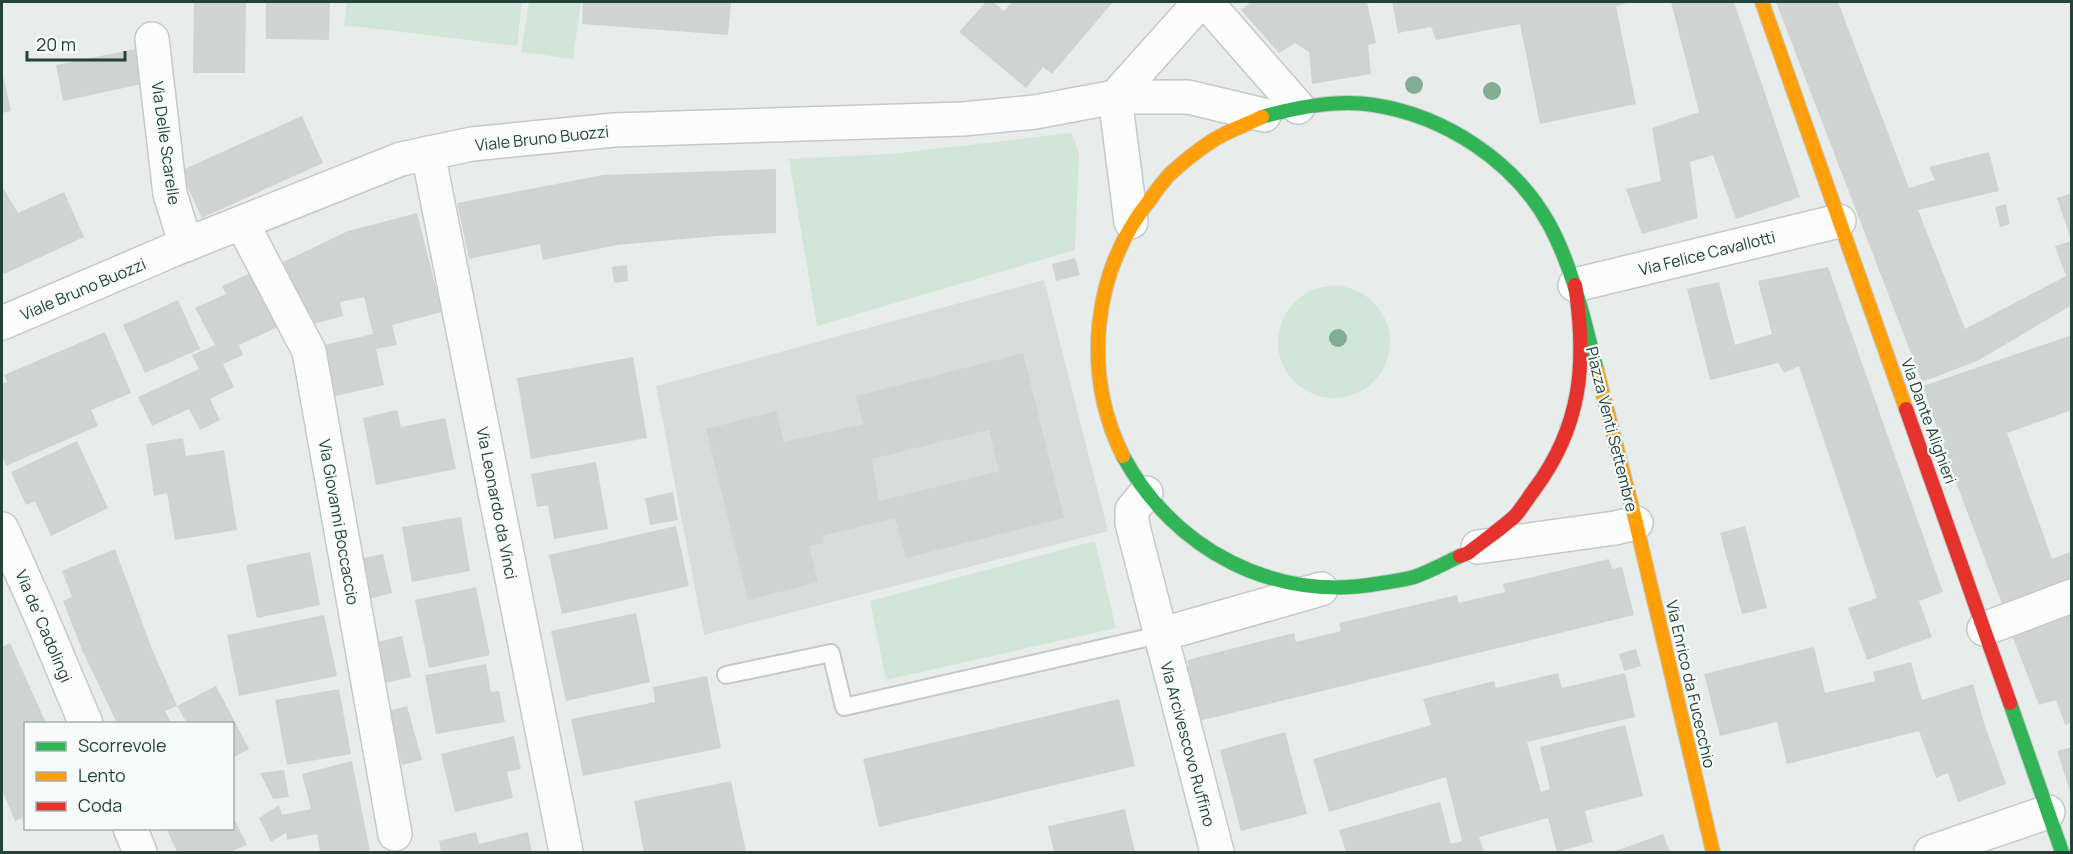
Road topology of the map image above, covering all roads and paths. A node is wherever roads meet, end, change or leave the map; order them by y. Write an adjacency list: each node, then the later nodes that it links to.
1 (1200, 2): 5 (street)
2 (1206, 2): 6 (street)
3 (1762, 2): 9 (street, Via Dante Alighieri)
4 (152, 39): 12 (street, Via Delle Scarelle)
5 (1115, 97): 7 (street, Piazza Venti Settembre); 8 (street, Viale Bruno Buozzi); 10 (street)
6 (1298, 107): 7 (street, Piazza Venti Settembre); 13 (street, Piazza Venti Settembre)
7 (1264, 115): 10 (street, Piazza Venti Settembre)
8 (428, 153): 11 (street, Viale Bruno Buozzi); 29 (street, Via Leonardo da Vinci)
9 (1839, 221): 13 (street, Via Felice Cavallotti); 21 (street, Via Dante Alighieri)
10 (1131, 222): 15 (street, Piazza Venti Settembre)
11 (242, 223): 12 (street, Viale Bruno Buozzi); 27 (street, Via Giovanni Boccaccio)
12 (186, 245): 14 (street, Viale Bruno Buozzi)
13 (1575, 285): 16 (street, Piazza Venti Settembre); 18 (street, Piazza Venti Settembre)
14 (2, 323)
15 (1146, 493): 19 (street, Piazza Venti Settembre); 22 (street)
16 (1636, 523): 18 (street, Piazza Venti Settembre); 31 (street, Via Enrico da Fucecchio)
17 (2, 529): 24 (street, Via de' Cadolingi)
18 (1478, 547): 19 (street, Piazza Venti Settembre)
19 (1321, 589): 22 (street, Piazza Venti Settembre)
20 (2072, 596): 21 (street)
21 (1984, 630): 25 (street, Via Dante Alighieri)
22 (1159, 635): 23 (lane); 30 (street, Via Arcivescovo Ruffino)
23 (726, 675)
24 (86, 722)
25 (2048, 812): 32 (street); 33 (street, Via Dante Alighieri)
26 (131, 830): 28 (street)
27 (395, 834)
28 (140, 852)
29 (566, 852)
30 (1217, 852)
31 (1713, 852)
32 (1931, 852)
33 (2062, 852)

